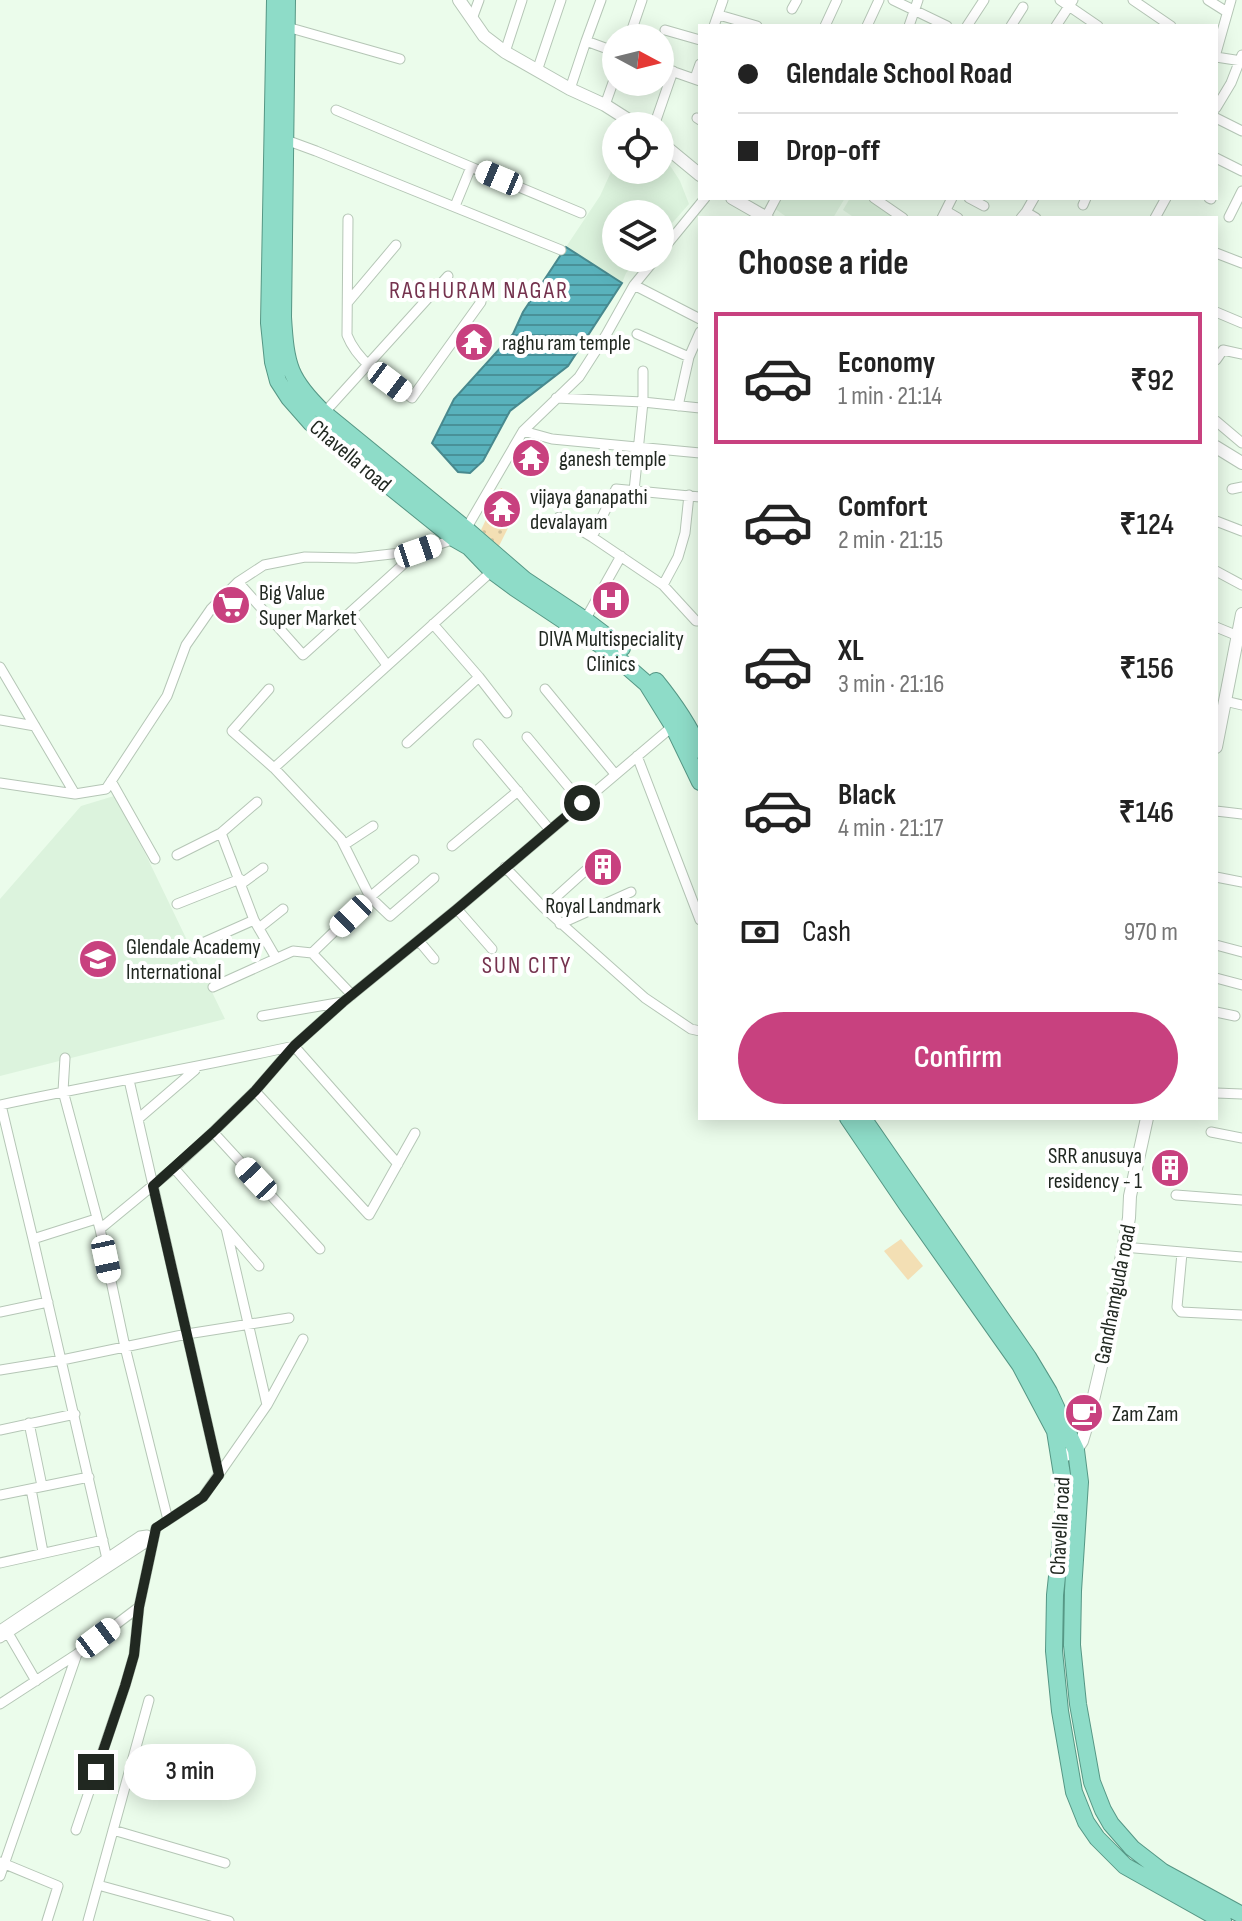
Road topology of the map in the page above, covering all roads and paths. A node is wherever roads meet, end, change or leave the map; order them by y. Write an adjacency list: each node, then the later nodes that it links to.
1 (275, 0): 58 (highway, Chavella road)
2 (287, 0): 35 (highway, Chavella road)
3 (459, 0): 22 (street)
4 (479, 0): 22 (street)
5 (522, 0): 41 (street)
6 (561, 0): 45 (street)
7 (601, 0): 38 (street)
8 (642, 0): 23 (street)
9 (723, 0): 21 (street)
10 (837, 0): 26 (street)
11 (879, 0): 27 (street)
12 (893, 0): 18 (street)
13 (984, 0): 30 (street)
14 (1133, 0): 34 (street)
15 (1208, 0): 20 (street)
16 (1231, 0): 20 (street)
17 (1067, 2): 32 (street); 33 (street)
18 (916, 5): 28 (street); 29 (street)
19 (1023, 7): 31 (street)
20 (1227, 12): 40 (street)
21 (719, 15): 24 (street); 25 (street)
22 (472, 19): 41 (street)
23 (634, 24)
24 (715, 24)
25 (750, 24)
26 (826, 24)
27 (868, 24)
28 (910, 24)
29 (944, 24)
30 (968, 24)
31 (1012, 24)
32 (1057, 24)
33 (1095, 24)
34 (1168, 24)
35 (287, 27): 43 (street); 58 (highway, Chavella road)
36 (674, 33): 37 (street)
37 (698, 39)
38 (586, 41): 39 (street); 50 (street)
39 (602, 47)
40 (1218, 47)
41 (505, 52): 45 (street)
42 (1218, 55): 44 (street)
43 (400, 59)
44 (1241, 60): 48 (street)
45 (537, 71): 50 (street)
46 (674, 71): 47 (street)
47 (698, 79)
48 (1231, 83): 49 (street); 53 (street)
49 (1242, 88)
50 (570, 89): 52 (street)
51 (608, 96): 52 (street)
52 (605, 105): 55 (street)
53 (1218, 105)
54 (336, 110): 61 (street)
55 (616, 112)
56 (1218, 119): 57 (street)
57 (1242, 131)
58 (279, 141): 68 (street); 98 (highway, Chavella road); 112 (highway, Chavella road)
59 (674, 154): 63 (street)
60 (1218, 159): 62 (street)
61 (471, 167): 68 (street); 70 (street)
62 (1242, 171)
63 (698, 173)
64 (1242, 191): 72 (street)
65 (703, 200): 74 (street)
66 (880, 200): 71 (street)
67 (973, 200): 69 (street)
68 (455, 206): 76 (street)
69 (984, 206)
70 (581, 213)
71 (900, 216)
72 (1229, 217)
73 (348, 219): 82 (street)
74 (674, 236)
75 (396, 245): 82 (street)
76 (561, 250)
77 (1218, 254): 78 (street)
78 (1242, 263)
79 (645, 272): 81 (street)
80 (448, 276): 92 (street)
81 (634, 285): 85 (street); 94 (street)
82 (348, 302): 92 (street)
83 (481, 302): 92 (street)
84 (1218, 313): 86 (street)
85 (698, 318)
86 (1242, 323)
87 (637, 334): 90 (street)
88 (698, 338): 90 (street)
89 (1242, 354): 91 (street)
90 (689, 357): 96 (street)
91 (1218, 357)
92 (369, 366): 98 (street)
93 (643, 371): 95 (street)
94 (556, 398): 95 (street); 100 (street)
95 (643, 402): 96 (street); 102 (street)
96 (678, 406): 97 (street)
97 (698, 408)
98 (324, 413): 112 (highway, Chavella road)
99 (1218, 423): 101 (street)
100 (523, 431): 102 (street); 112 (street)
101 (1242, 443)
102 (639, 447): 104 (street); 106 (street)
103 (1218, 448): 105 (street)
104 (698, 453)
105 (1242, 463)
106 (634, 491): 107 (street); 113 (street)
107 (689, 495): 108 (street); 119 (street)
108 (698, 497)
109 (559, 517): 113 (street)
110 (1218, 522): 111 (street)
111 (1242, 531)
112 (460, 534): 114 (street); 116 (highway, Chavella road); 123 (highway, Chavella road)
113 (592, 537): 115 (street)
114 (418, 551): 118 (street); 122 (street)
115 (621, 556): 119 (street); 123 (street)
116 (492, 571): 125 (street); 139 (highway, Chavella road)
117 (1218, 572): 120 (street)
118 (238, 582): 122 (street); 149 (street)
119 (663, 585): 124 (street)
120 (1242, 585)
121 (1242, 614): 127 (street)
122 (350, 615): 129 (street)
123 (585, 620): 142 (highway, Chavella road)
124 (698, 621)
125 (433, 624): 129 (street); 131 (street)
126 (1218, 628): 127 (street)
127 (1238, 636): 128 (street)
128 (1238, 656): 135 (street)
129 (387, 665): 146 (street)
130 (0, 667): 138 (street)
131 (479, 677): 136 (street); 143 (street)
132 (269, 689): 146 (street)
133 (545, 689): 147 (street)
134 (1242, 705): 135 (street)
135 (1221, 708): 140 (street)
136 (507, 713)
137 (0, 720): 138 (street)
138 (35, 726): 152 (street)
139 (673, 726): 145 (street); 148 (highway, Chavella road)
140 (1218, 731)
141 (527, 737): 154 (street)
142 (698, 739)
143 (407, 743)
144 (478, 744): 151 (street)
145 (637, 756): 147 (street); 178 (street)
146 (274, 768): 160 (street)
147 (615, 774): 154 (street)
148 (698, 778)
149 (111, 781): 152 (street); 163 (street)
150 (0, 783): 152 (street)
151 (518, 791): 158 (street); 161 (street)
152 (75, 794)
153 (257, 802): 159 (street)
154 (582, 803): 158 (street)
155 (1218, 811): 156 (street)
156 (1242, 814)
157 (373, 826): 160 (street)
158 (550, 830): 165 (street)
159 (221, 833): 162 (street); 170 (street)
160 (344, 845): 173 (street)
161 (452, 846)
162 (177, 855)
163 (155, 859)
164 (414, 860): 173 (street)
165 (505, 867): 175 (street); 177 (street)
166 (263, 868): 170 (street)
167 (585, 871): 175 (street)
168 (1218, 877): 171 (street)
169 (434, 878): 173 (street)
170 (240, 881): 174 (street); 179 (street)
171 (1242, 882)
172 (631, 892): 180 (street)
173 (370, 897): 186 (street)
174 (177, 904)
175 (544, 908): 180 (street)
176 (283, 909): 179 (street)
177 (457, 909): 181 (street); 184 (street)
178 (698, 915)
179 (257, 924): 182 (street); 187 (street)
180 (560, 924): 197 (street)
181 (419, 941): 188 (street); 192 (street)
182 (200, 944)
183 (1218, 946): 185 (street)
184 (492, 949)
185 (1242, 952)
186 (312, 953): 187 (street); 192 (street)
187 (276, 958): 191 (street)
188 (434, 959)
189 (1218, 979): 190 (street)
190 (1242, 985)
191 (213, 987)
192 (352, 995): 193 (street)
193 (343, 1002): 195 (street); 198 (street)
194 (1218, 1012): 196 (street)
195 (262, 1016)
196 (1235, 1016)
197 (698, 1031)
198 (294, 1046): 200 (street); 203 (street); 215 (street)
199 (65, 1058): 202 (street)
200 (197, 1067): 201 (street); 207 (street)
201 (129, 1080): 202 (street); 207 (street)
202 (63, 1091): 206 (street); 220 (street)
203 (255, 1091): 211 (street); 215 (street)
204 (1218, 1093): 205 (street)
205 (1242, 1094)
206 (0, 1105): 222 (street)
207 (138, 1119): 217 (street)
208 (849, 1120): 242 (highway, Chavella road)
209 (864, 1120): 242 (highway, Chavella road)
210 (1147, 1120): 223 (street, Gandhamguda road)
211 (213, 1132): 216 (street); 224 (street)
212 (1211, 1132): 214 (street)
213 (415, 1133): 215 (street)
214 (1242, 1138)
215 (398, 1164)
216 (174, 1168): 217 (street); 221 (street)
217 (153, 1186): 220 (street); 233 (street)
218 (1176, 1195): 219 (street)
219 (1242, 1200)
220 (98, 1224): 222 (street); 235 (street)
221 (226, 1228): 227 (street); 232 (street)
222 (33, 1239): 228 (street)
223 (1123, 1247): 225 (street); 242 (street, Gandhamguda road)
224 (320, 1249)
225 (1182, 1253): 226 (street); 230 (street)
226 (1242, 1257)
227 (259, 1266)
228 (48, 1302): 229 (street); 236 (street)
229 (0, 1312)
230 (1242, 1315)
231 (289, 1318): 232 (street)
232 (249, 1324): 233 (street); 238 (street)
233 (187, 1334): 235 (street); 243 (street)
234 (303, 1339): 238 (street)
235 (125, 1347): 236 (street); 248 (street)
236 (62, 1360): 237 (street); 239 (street)
237 (0, 1370)
238 (267, 1405): 243 (street)
239 (75, 1414): 240 (street); 244 (street)
240 (29, 1423): 241 (street); 245 (street)
241 (0, 1430)
242 (1068, 1454): 269 (highway, Chavella road); 273 (highway, Chavella road)
243 (219, 1475): 248 (street)
244 (89, 1477): 245 (street); 251 (street)
245 (42, 1486): 246 (street)
246 (31, 1489): 247 (street); 252 (street)
247 (0, 1495)
248 (168, 1520): 249 (street)
249 (156, 1528): 250 (street); 255 (street)
250 (147, 1535): 253 (street); 256 (street)
251 (103, 1540): 252 (street); 253 (street)
252 (43, 1552): 254 (street)
253 (107, 1559): 256 (street)
254 (0, 1563)
255 (139, 1607): 257 (street); 263 (street)
256 (3, 1634): 258 (street)
257 (77, 1654): 258 (street); 265 (street)
258 (36, 1681): 260 (street)
259 (149, 1700): 261 (street)
260 (0, 1704)
261 (130, 1770): 262 (street); 264 (street)
262 (189, 1785)
263 (76, 1830)
264 (113, 1830): 266 (street); 268 (street)
265 (2, 1863): 267 (street); 270 (street)
266 (225, 1863)
267 (0, 1876)
268 (98, 1885): 271 (street); 272 (street)
269 (1242, 1915)
270 (47, 1921)
271 (88, 1921)
272 (229, 1921)
273 (1223, 1921)

